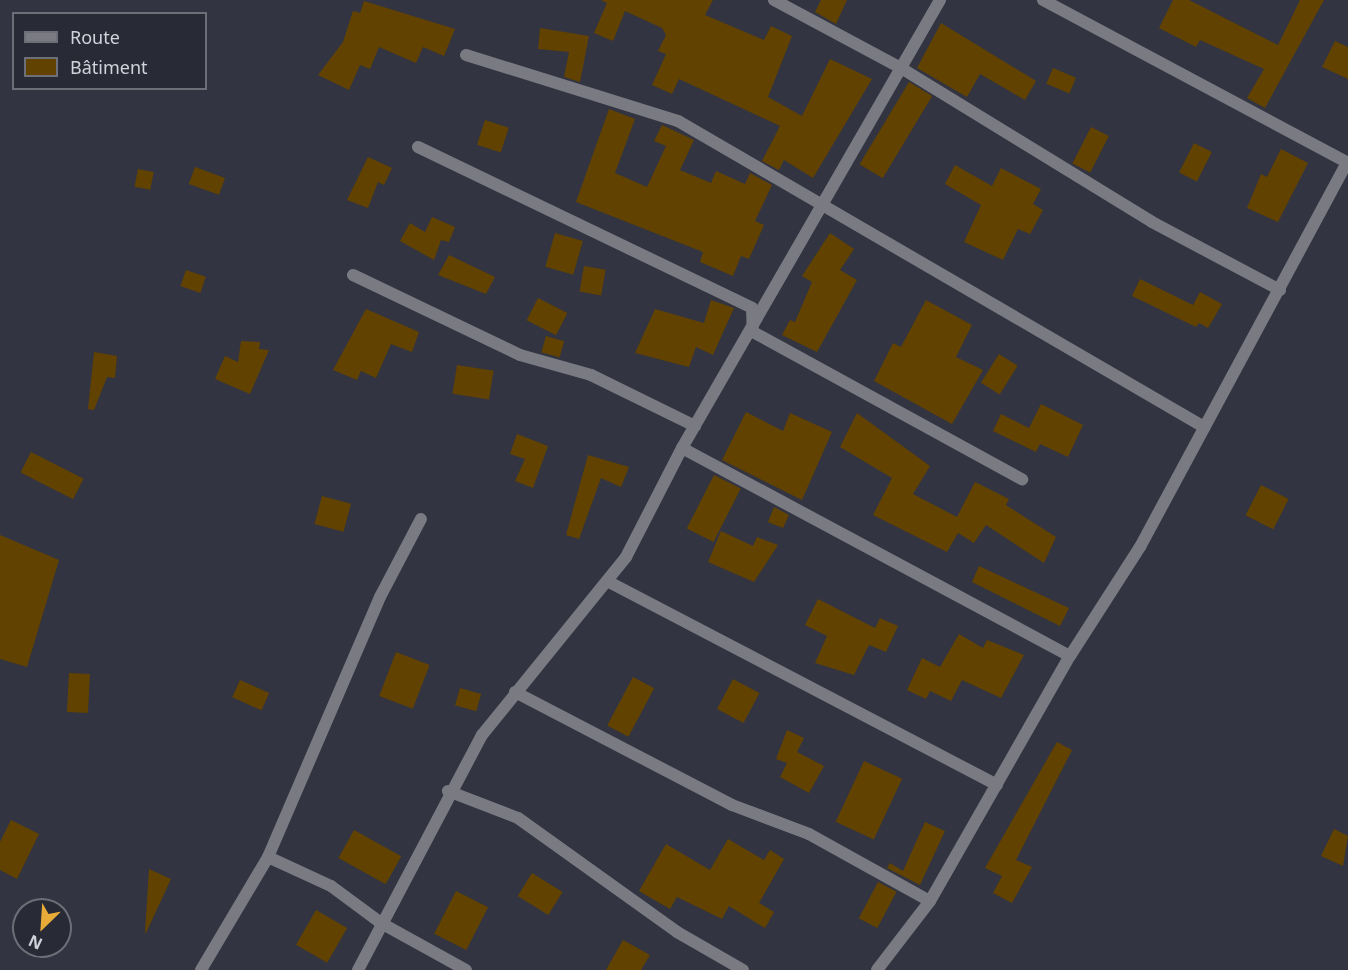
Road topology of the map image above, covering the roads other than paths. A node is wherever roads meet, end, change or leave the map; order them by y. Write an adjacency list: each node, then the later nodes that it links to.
1 (774, 0): 5 (street)
2 (940, 0): 5 (street)
3 (1042, 0): 7 (street)
4 (466, 54): 8 (street)
5 (901, 68): 8 (street); 10 (street)
6 (418, 147): 11 (street)
7 (1347, 163): 10 (street)
8 (824, 203): 11 (street); 13 (street)
9 (353, 275): 12 (street)
10 (1280, 290): 13 (street)
11 (753, 332): 12 (street); 15 (street)
12 (695, 426): 14 (street)
13 (1204, 427): 18 (street)
14 (682, 448): 17 (street); 18 (street)
15 (1022, 480)
16 (421, 519): 22 (street)
17 (607, 581): 19 (street); 20 (street)
18 (1070, 656): 20 (street)
19 (515, 692): 21 (street); 23 (street)
20 (997, 785): 23 (street)
21 (448, 791): 24 (street); 28 (street)
22 (268, 857): 24 (street); 25 (street)
23 (930, 901): 29 (street)
24 (381, 923): 26 (street); 27 (street)
25 (201, 970)
26 (358, 970)
27 (466, 970)
28 (743, 970)
29 (877, 970)

